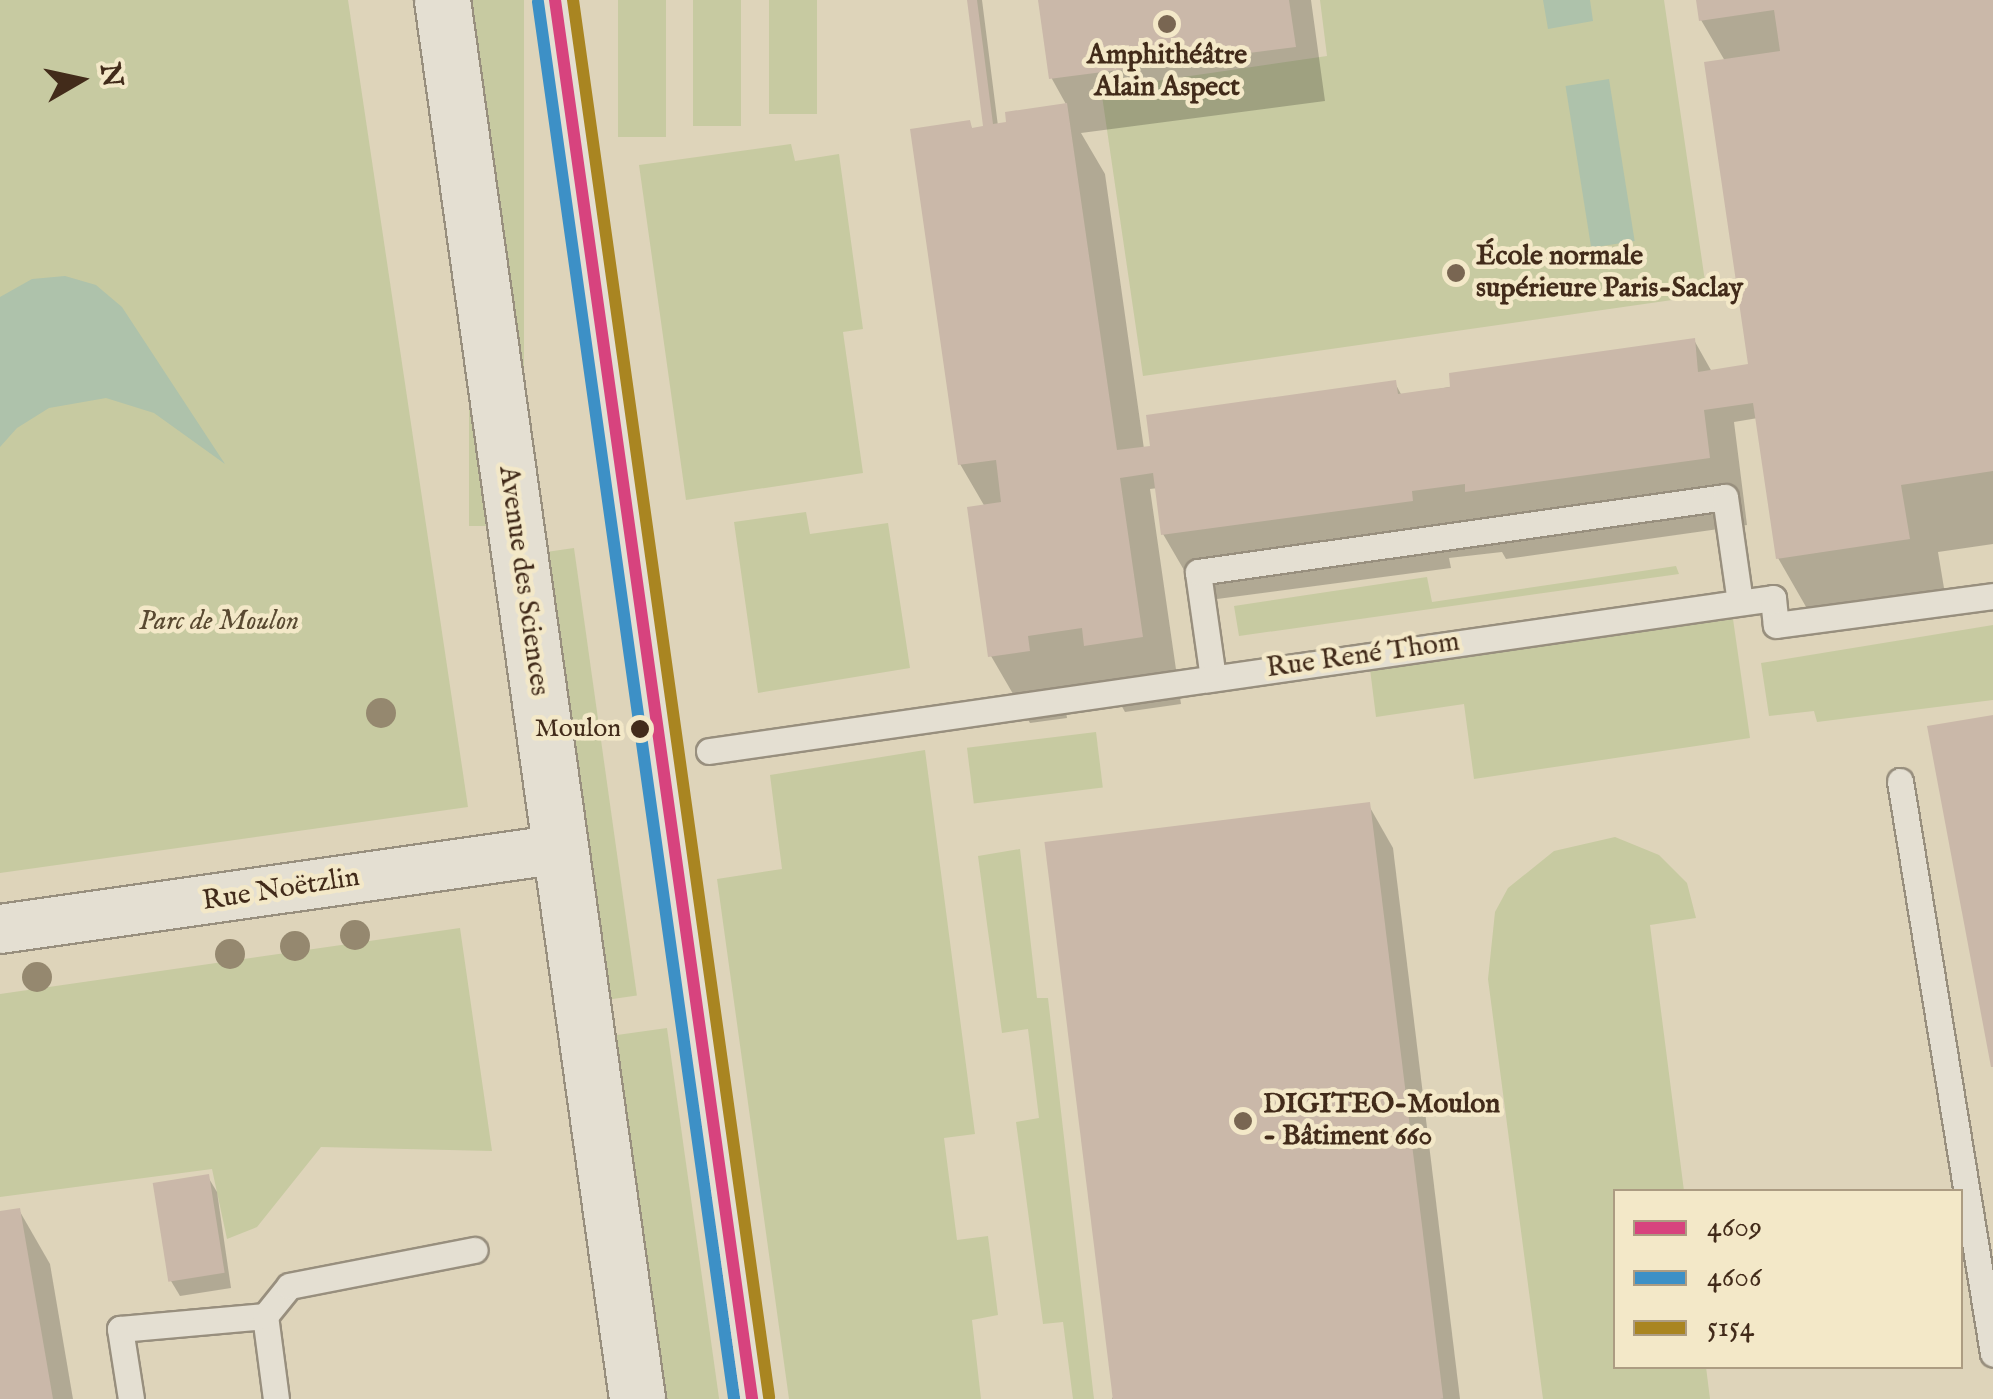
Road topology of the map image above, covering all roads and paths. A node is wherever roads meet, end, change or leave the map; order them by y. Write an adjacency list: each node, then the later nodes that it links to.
1 (442, 0): 8 (street, Avenue des Sciences)
2 (555, 0): 16 (lane)
3 (1993, 596): 4 (lane, Rue René Thom)
4 (1740, 602): 5 (lane, Rue René Thom); 5 (lane)
5 (1213, 678): 6 (lane, Rue René Thom)
6 (709, 750)
7 (1900, 781): 12 (lane)
8 (561, 848): 9 (street, Rue Noëtzlin); 15 (street, Avenue des Sciences)
9 (0, 929)
10 (475, 1250): 11 (lane)
11 (266, 1316): 13 (lane); 14 (lane)
12 (1993, 1353)
13 (132, 1399)
14 (276, 1399)
15 (637, 1399)
16 (752, 1399)

